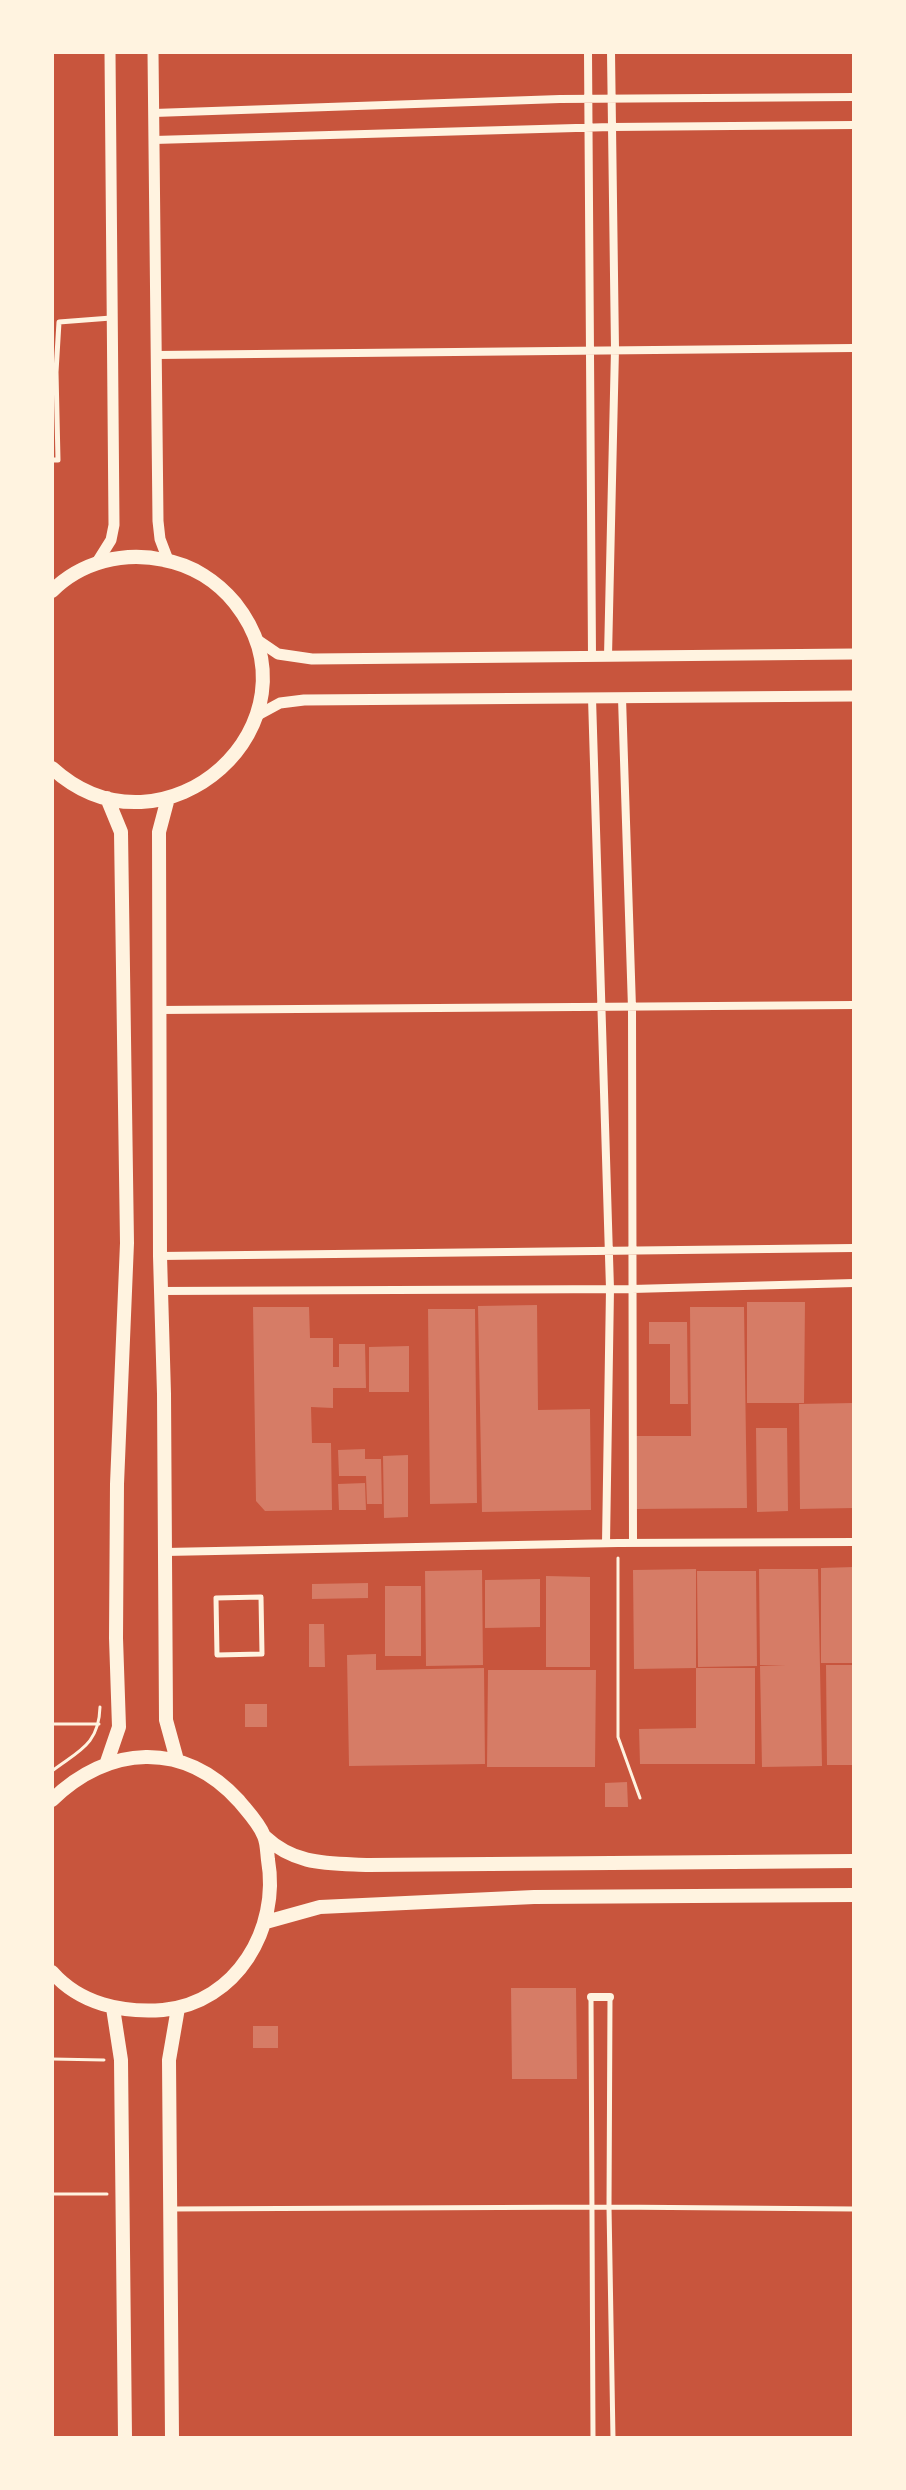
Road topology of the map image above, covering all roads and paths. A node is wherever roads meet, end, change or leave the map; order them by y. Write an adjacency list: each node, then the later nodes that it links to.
1 (110, 52): 13 (street)
2 (153, 52): 8 (street)
3 (588, 52): 6 (street)
4 (611, 52): 7 (street)
5 (854, 97): 7 (street)
6 (588, 99): 7 (street); 8 (street); 11 (street)
7 (611, 99): 10 (street)
8 (154, 113): 12 (street)
9 (854, 125): 10 (street)
10 (611, 127): 11 (street); 17 (street)
11 (588, 128): 12 (street); 16 (street)
12 (154, 140): 18 (street)
13 (112, 318): 14 (lane); 22 (street)
14 (55, 321): 19 (lane)
15 (854, 348): 17 (street)
16 (589, 349): 17 (street); 18 (street); 26 (street)
17 (615, 349): 27 (street)
18 (156, 355): 21 (street)
19 (54, 372): 20 (lane)
20 (52, 460)
21 (168, 560): 22 (main road); 24 (main road)
22 (96, 564): 23 (main road)
23 (52, 591)
24 (254, 637): 26 (street); 31 (main road)
25 (854, 654): 27 (street)
26 (592, 656): 27 (street)
27 (608, 656)
28 (854, 696): 30 (street)
29 (592, 698): 30 (street); 31 (street); 37 (street)
30 (622, 698): 36 (street)
31 (256, 716): 34 (main road)
32 (52, 768): 33 (main road)
33 (107, 798): 34 (main road); 55 (main road)
34 (168, 798): 38 (main road)
35 (854, 1005): 36 (street)
36 (632, 1008): 37 (street); 41 (street)
37 (602, 1009): 38 (street); 40 (street)
38 (159, 1010): 42 (main road)
39 (854, 1248): 41 (street)
40 (609, 1250): 41 (street); 42 (street); 44 (street)
41 (634, 1250): 45 (street)
42 (160, 1256): 46 (main road)
43 (854, 1283): 45 (street)
44 (610, 1289): 45 (street); 46 (street); 48 (street)
45 (632, 1289): 50 (street)
46 (160, 1291): 51 (main road)
47 (854, 1542): 50 (street)
48 (606, 1543): 49 (street); 51 (street)
49 (618, 1543): 50 (street); 57 (path)
50 (633, 1543)
51 (164, 1552): 54 (main road)
52 (261, 1597): 52 (lane)
53 (52, 1724): 56 (path)
54 (177, 1760): 55 (main road); 59 (main road)
55 (107, 1762): 58 (main road)
56 (52, 1771)
57 (640, 1798)
58 (52, 1800)
59 (264, 1836): 60 (main road); 62 (main road)
60 (854, 1861)
61 (854, 1895): 62 (main road)
62 (266, 1922): 67 (main road)
63 (52, 1972): 66 (main road)
64 (591, 1997): 65 (street); 72 (lane)
65 (610, 1997): 73 (lane)
66 (113, 2008): 67 (main road); 69 (main road)
67 (178, 2008): 74 (main road)
68 (52, 2059): 69 (path)
69 (121, 2060): 71 (main road)
70 (52, 2194): 71 (path)
71 (123, 2194): 76 (main road)
72 (592, 2207): 73 (lane); 74 (lane); 78 (lane)
73 (609, 2207): 75 (lane); 79 (lane)
74 (170, 2209): 77 (main road)
75 (854, 2209)
76 (125, 2438)
77 (172, 2438)
78 (593, 2438)
79 (613, 2438)

